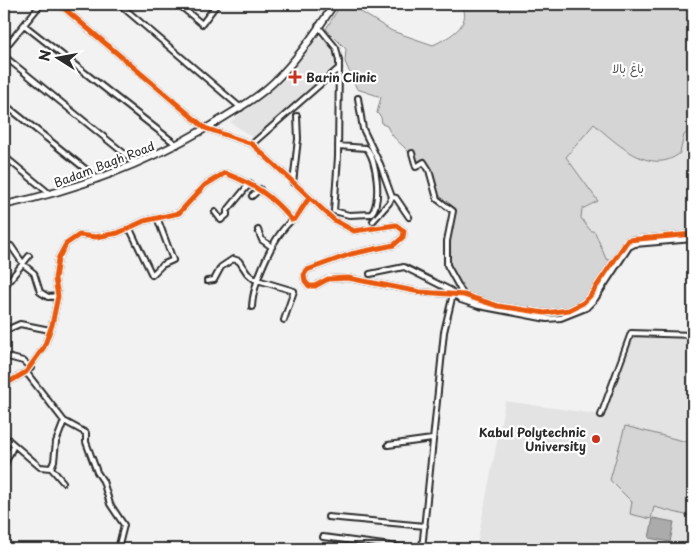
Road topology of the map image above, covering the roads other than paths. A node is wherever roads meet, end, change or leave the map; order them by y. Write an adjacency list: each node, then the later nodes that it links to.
1 (41, 4): 7 (street)
2 (59, 4): 16 (street)
3 (119, 4): 14 (street)
4 (178, 4): 5 (street)
5 (217, 4)
6 (334, 4): 8 (main road, Badam Bagh Road)
7 (24, 25): 9 (street); 18 (street)
8 (318, 26): 11 (street); 14 (main road, Badam Bagh Road)
9 (4, 49)
10 (4, 56): 22 (street)
11 (339, 68): 17 (street); 19 (street)
12 (358, 98): 29 (street)
13 (4, 104): 23 (street)
14 (241, 108): 16 (main road, Badam Bagh Road)
15 (297, 116): 25 (street)
16 (206, 128): 17 (street); 18 (main road, Badam Bagh Road)
17 (252, 144): 25 (street)
18 (177, 145): 22 (main road, Badam Bagh Road)
19 (338, 146): 19 (street)
20 (412, 153): 54 (street)
21 (4, 156): 27 (street)
22 (137, 164): 23 (main road, Badam Bagh Road)
23 (98, 180): 27 (main road, Badam Bagh Road)
24 (250, 183): 26 (street); 32 (street); 34 (street)
25 (293, 183): 30 (street)
26 (260, 189): 28 (street); 35 (street)
27 (51, 195): 31 (main road, Badam Bagh Road)
28 (252, 196)
29 (392, 197): 33 (street); 36 (street)
30 (309, 198): 35 (street); 53 (street)
31 (4, 205)
32 (215, 212)
33 (409, 217)
34 (158, 220): 37 (street); 37 (street)
35 (292, 220): 44 (street)
36 (373, 221)
37 (130, 229): 55 (street)
38 (258, 230): 44 (street)
39 (693, 234): 40 (street)
40 (670, 236): 42 (street); 45 (street)
41 (693, 239): 42 (street)
42 (671, 241): 47 (street)
43 (11, 246): 48 (street)
44 (272, 248): 50 (street)
45 (616, 255): 47 (street); 54 (street)
46 (29, 256): 48 (street)
47 (621, 258): 56 (street)
48 (24, 265): 52 (street); 55 (street)
49 (370, 274): 53 (street)
50 (258, 280): 51 (street); 57 (street); 58 (street)
51 (207, 281)
52 (4, 287)
53 (453, 294): 54 (street); 56 (street); 69 (street)
54 (464, 294): 56 (street)
55 (58, 296): 59 (street)
56 (465, 301)
57 (252, 308)
58 (284, 320)
59 (50, 330): 60 (street); 63 (street)
60 (4, 331)
61 (693, 335): 66 (street)
62 (4, 356): 63 (street)
63 (30, 368): 64 (street)
64 (26, 372): 65 (street); 67 (street)
65 (4, 385)
66 (601, 415)
67 (64, 421): 73 (street); 78 (street)
68 (4, 436): 70 (street)
69 (432, 439): 71 (street); 76 (street)
70 (14, 445): 72 (street); 73 (street)
71 (388, 445)
72 (4, 466)
73 (51, 468): 74 (street)
74 (63, 482)
75 (328, 517): 76 (street)
76 (425, 526): 80 (street)
77 (324, 537): 79 (street)
78 (118, 549)
79 (414, 549)
80 (422, 549)

